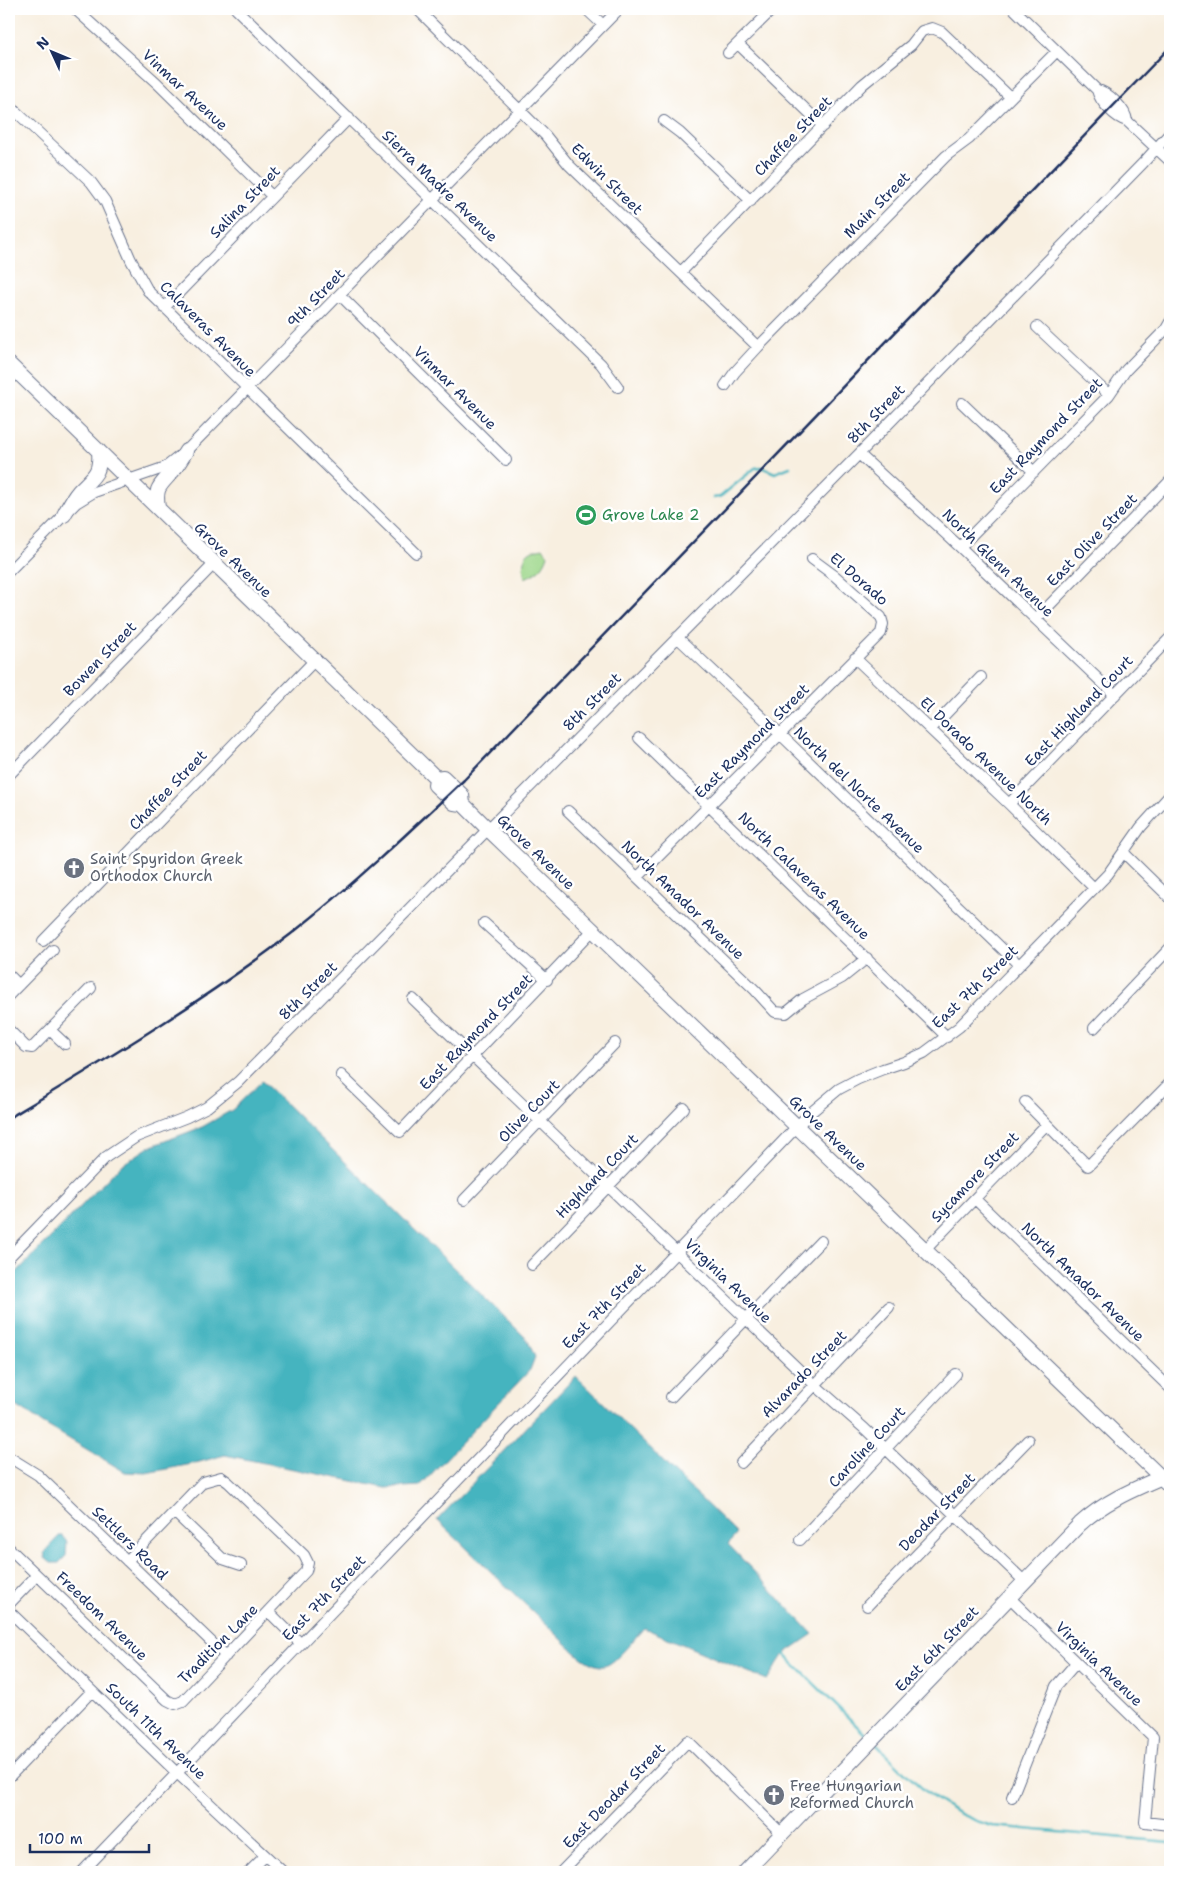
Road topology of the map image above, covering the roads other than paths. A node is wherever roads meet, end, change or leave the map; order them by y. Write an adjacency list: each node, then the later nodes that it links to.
1 (75, 9): 21 (street, Vinmar Avenue)
2 (236, 9): 15 (street, Sierra Madre Avenue)
3 (417, 9): 14 (street, Edwin Street)
4 (586, 9): 8 (street)
5 (619, 9): 8 (street, 9th Street)
6 (773, 9): 9 (street)
7 (1014, 9): 10 (street)
8 (603, 26): 14 (street, 9th Street)
9 (738, 44): 11 (street); 17 (street)
10 (1057, 51): 12 (street, Main Street); 19 (street)
11 (728, 53)
12 (1010, 98): 17 (street, Chaffee Street); 29 (street, Main Street)
13 (9, 105): 26 (street, Calaveras Avenue)
14 (520, 110): 22 (street, 9th Street); 24 (street, Edwin Street)
15 (349, 118): 21 (street, Salina Street); 22 (street, Sierra Madre Avenue)
16 (664, 121): 23 (street)
17 (823, 126): 23 (street, Chaffee Street)
18 (1170, 133): 19 (street, 8th Street)
19 (1157, 148): 20 (street); 38 (street, 8th Street)
20 (1170, 161)
21 (272, 196): 26 (street, Salina Street)
22 (432, 200): 25 (street, 9th Street); 32 (street, Sierra Madre Avenue)
23 (751, 200): 24 (street, Chaffee Street)
24 (681, 272): 29 (street, Edwin Street)
25 (340, 294): 33 (street, 9th Street); 39 (street, Vinmar Avenue)
26 (164, 308): 33 (street, Calaveras Avenue)
27 (1170, 322): 34 (street, East Raymond Street)
28 (1037, 327): 34 (street)
29 (758, 347): 31 (street, Main Street)
30 (12, 372): 36 (main road, Grove Avenue)
31 (725, 386)
32 (618, 387)
33 (247, 389): 37 (street, 9th Street); 46 (street, Calaveras Avenue)
34 (1109, 395): 40 (street, East Raymond Street)
35 (962, 403): 40 (street)
36 (99, 451): 41 (main road, Grove Avenue); 44 (main road)
37 (186, 451): 41 (street, 9th Street); 43 (main road)
38 (859, 454): 45 (street, North Glenn Avenue); 52 (street, 8th Street)
39 (506, 460)
40 (1034, 472): 45 (street, East Raymond Street)
41 (129, 480): 43 (main road, Grove Avenue); 44 (street, 9th Street)
42 (1170, 481): 50 (street, East Olive Street)
43 (158, 508): 48 (main road, Grove Avenue)
44 (64, 515): 49 (street, 9th Street)
45 (960, 547): 50 (street, North Glenn Avenue)
46 (416, 552)
47 (812, 559): 51 (street, El Dorado)
48 (214, 564): 55 (main road, Grove Avenue); 61 (street, Bowen Street)
49 (9, 571)
50 (1036, 619): 57 (street, North Glenn Avenue)
51 (883, 624): 54 (street, East Raymond Street)
52 (677, 637): 59 (street, North del Norte Avenue); 66 (street, 8th Street)
53 (1170, 638): 57 (street, East Highland Court)
54 (855, 658): 58 (street, El Dorado Avenue North); 59 (street, East Raymond Street)
55 (315, 660): 66 (main road, Grove Avenue); 73 (street, Chaffee Street)
56 (981, 677): 58 (street)
57 (1115, 695): 63 (street, East Highland Court)
58 (931, 729): 63 (street, El Dorado Avenue North)
59 (780, 734): 64 (street, East Raymond Street); 77 (street, North del Norte Avenue)
60 (639, 738): 64 (street, North Calaveras Avenue)
61 (9, 775)
62 (1170, 795): 67 (street, East 7th Street)
63 (1009, 804): 69 (street, El Dorado Avenue North)
64 (708, 805): 68 (street, East Raymond Street); 76 (street, North Calaveras Avenue)
65 (568, 811): 68 (street, North Amador Avenue)
66 (488, 829): 72 (main road, Grove Avenue); 104 (street, 8th Street)
67 (1124, 853): 69 (street, East 7th Street); 70 (street)
68 (638, 877): 76 (street, North Amador Avenue)
69 (1094, 888): 77 (street, East 7th Street)
70 (1170, 898)
71 (484, 924): 79 (street)
72 (594, 930): 79 (street, East Raymond Street); 97 (main road, Grove Avenue)
73 (43, 941)
74 (1170, 948): 84 (street)
75 (53, 950): 80 (street)
76 (866, 958): 87 (street, North Calaveras Avenue)
77 (1019, 965): 87 (street, East 7th Street)
78 (9, 975): 80 (street)
79 (547, 980): 90 (street, East Raymond Street)
80 (19, 984): 82 (street)
81 (91, 988): 86 (street)
82 (9, 995)
83 (413, 999): 90 (street, Virginia Avenue)
84 (1094, 1028)
85 (9, 1030): 86 (street)
86 (50, 1030): 89 (street)
87 (947, 1037): 97 (street, East 7th Street)
88 (615, 1042): 95 (street, Olive Court)
89 (65, 1044)
90 (473, 1056): 91 (street, East Raymond Street); 95 (street, Virginia Avenue)
91 (341, 1075)
92 (1170, 1082): 96 (street)
93 (1025, 1102): 96 (street)
94 (684, 1108): 98 (street, Highland Court)
95 (540, 1122): 98 (street, Virginia Avenue); 100 (street, Olive Court)
96 (1046, 1125): 99 (street, Sycamore Street)
97 (797, 1126): 102 (main road, Grove Avenue); 103 (street, East 7th Street)
98 (608, 1186): 103 (street, Virginia Avenue); 105 (street, Highland Court)
99 (975, 1198): 102 (street, Sycamore Street); 110 (street, North Amador Avenue)
100 (464, 1200)
101 (821, 1241): 107 (street)
102 (926, 1250): 116 (main road, Grove Avenue)
103 (677, 1252): 107 (street, Virginia Avenue); 130 (street, East 7th Street)
104 (9, 1257)
105 (532, 1265)
106 (889, 1307): 109 (street, Alvarado Street)
107 (746, 1318): 109 (street, Virginia Avenue); 111 (street)
108 (956, 1374): 113 (street, Caroline Court)
109 (815, 1385): 113 (street, Virginia Avenue); 115 (street, Alvarado Street)
110 (1170, 1388)
111 (671, 1397)
112 (1028, 1440): 118 (street, Deodar Street)
113 (886, 1449): 118 (street, Virginia Avenue); 119 (street, Caroline Court)
114 (9, 1456): 121 (street, Settlers Road)
115 (741, 1462)
116 (1167, 1479): 124 (main road, East 6th Street)
117 (174, 1512): 121 (street); 122 (street); 129 (street)
118 (955, 1515): 124 (street, Virginia Avenue); 127 (street, Deodar Street)
119 (800, 1540)
120 (9, 1548): 123 (street, Freedom Avenue)
121 (127, 1561): 131 (street, Settlers Road)
122 (241, 1565)
123 (36, 1575): 126 (street); 134 (street, Freedom Avenue)
124 (1024, 1582): 125 (main road, East 6th Street)
125 (1009, 1598): 132 (street, Virginia Avenue); 139 (main road, East 6th Street)
126 (9, 1604)
127 (867, 1606)
128 (9, 1611): 133 (street, South 11th Avenue)
129 (268, 1612): 130 (street, Tradition Lane); 131 (street, Tradition Lane)
130 (301, 1644): 135 (street, East 7th Street)
131 (226, 1656): 134 (street, Tradition Lane)
132 (1076, 1663): 137 (street); 138 (street, Virginia Avenue)
133 (92, 1691): 135 (street, South 11th Avenue); 136 (street)
134 (176, 1704)
135 (177, 1773): 140 (street, South 11th Avenue); 141 (street, East 7th Street)
136 (9, 1777)
137 (1012, 1797)
138 (1170, 1825)
139 (782, 1834): 144 (street, East Deodar Street); 145 (main road, East 6th Street)
140 (265, 1856): 142 (street); 143 (street, South 11th Avenue)
141 (82, 1872)
142 (249, 1872)
143 (282, 1872)
144 (562, 1872)
145 (745, 1872)

